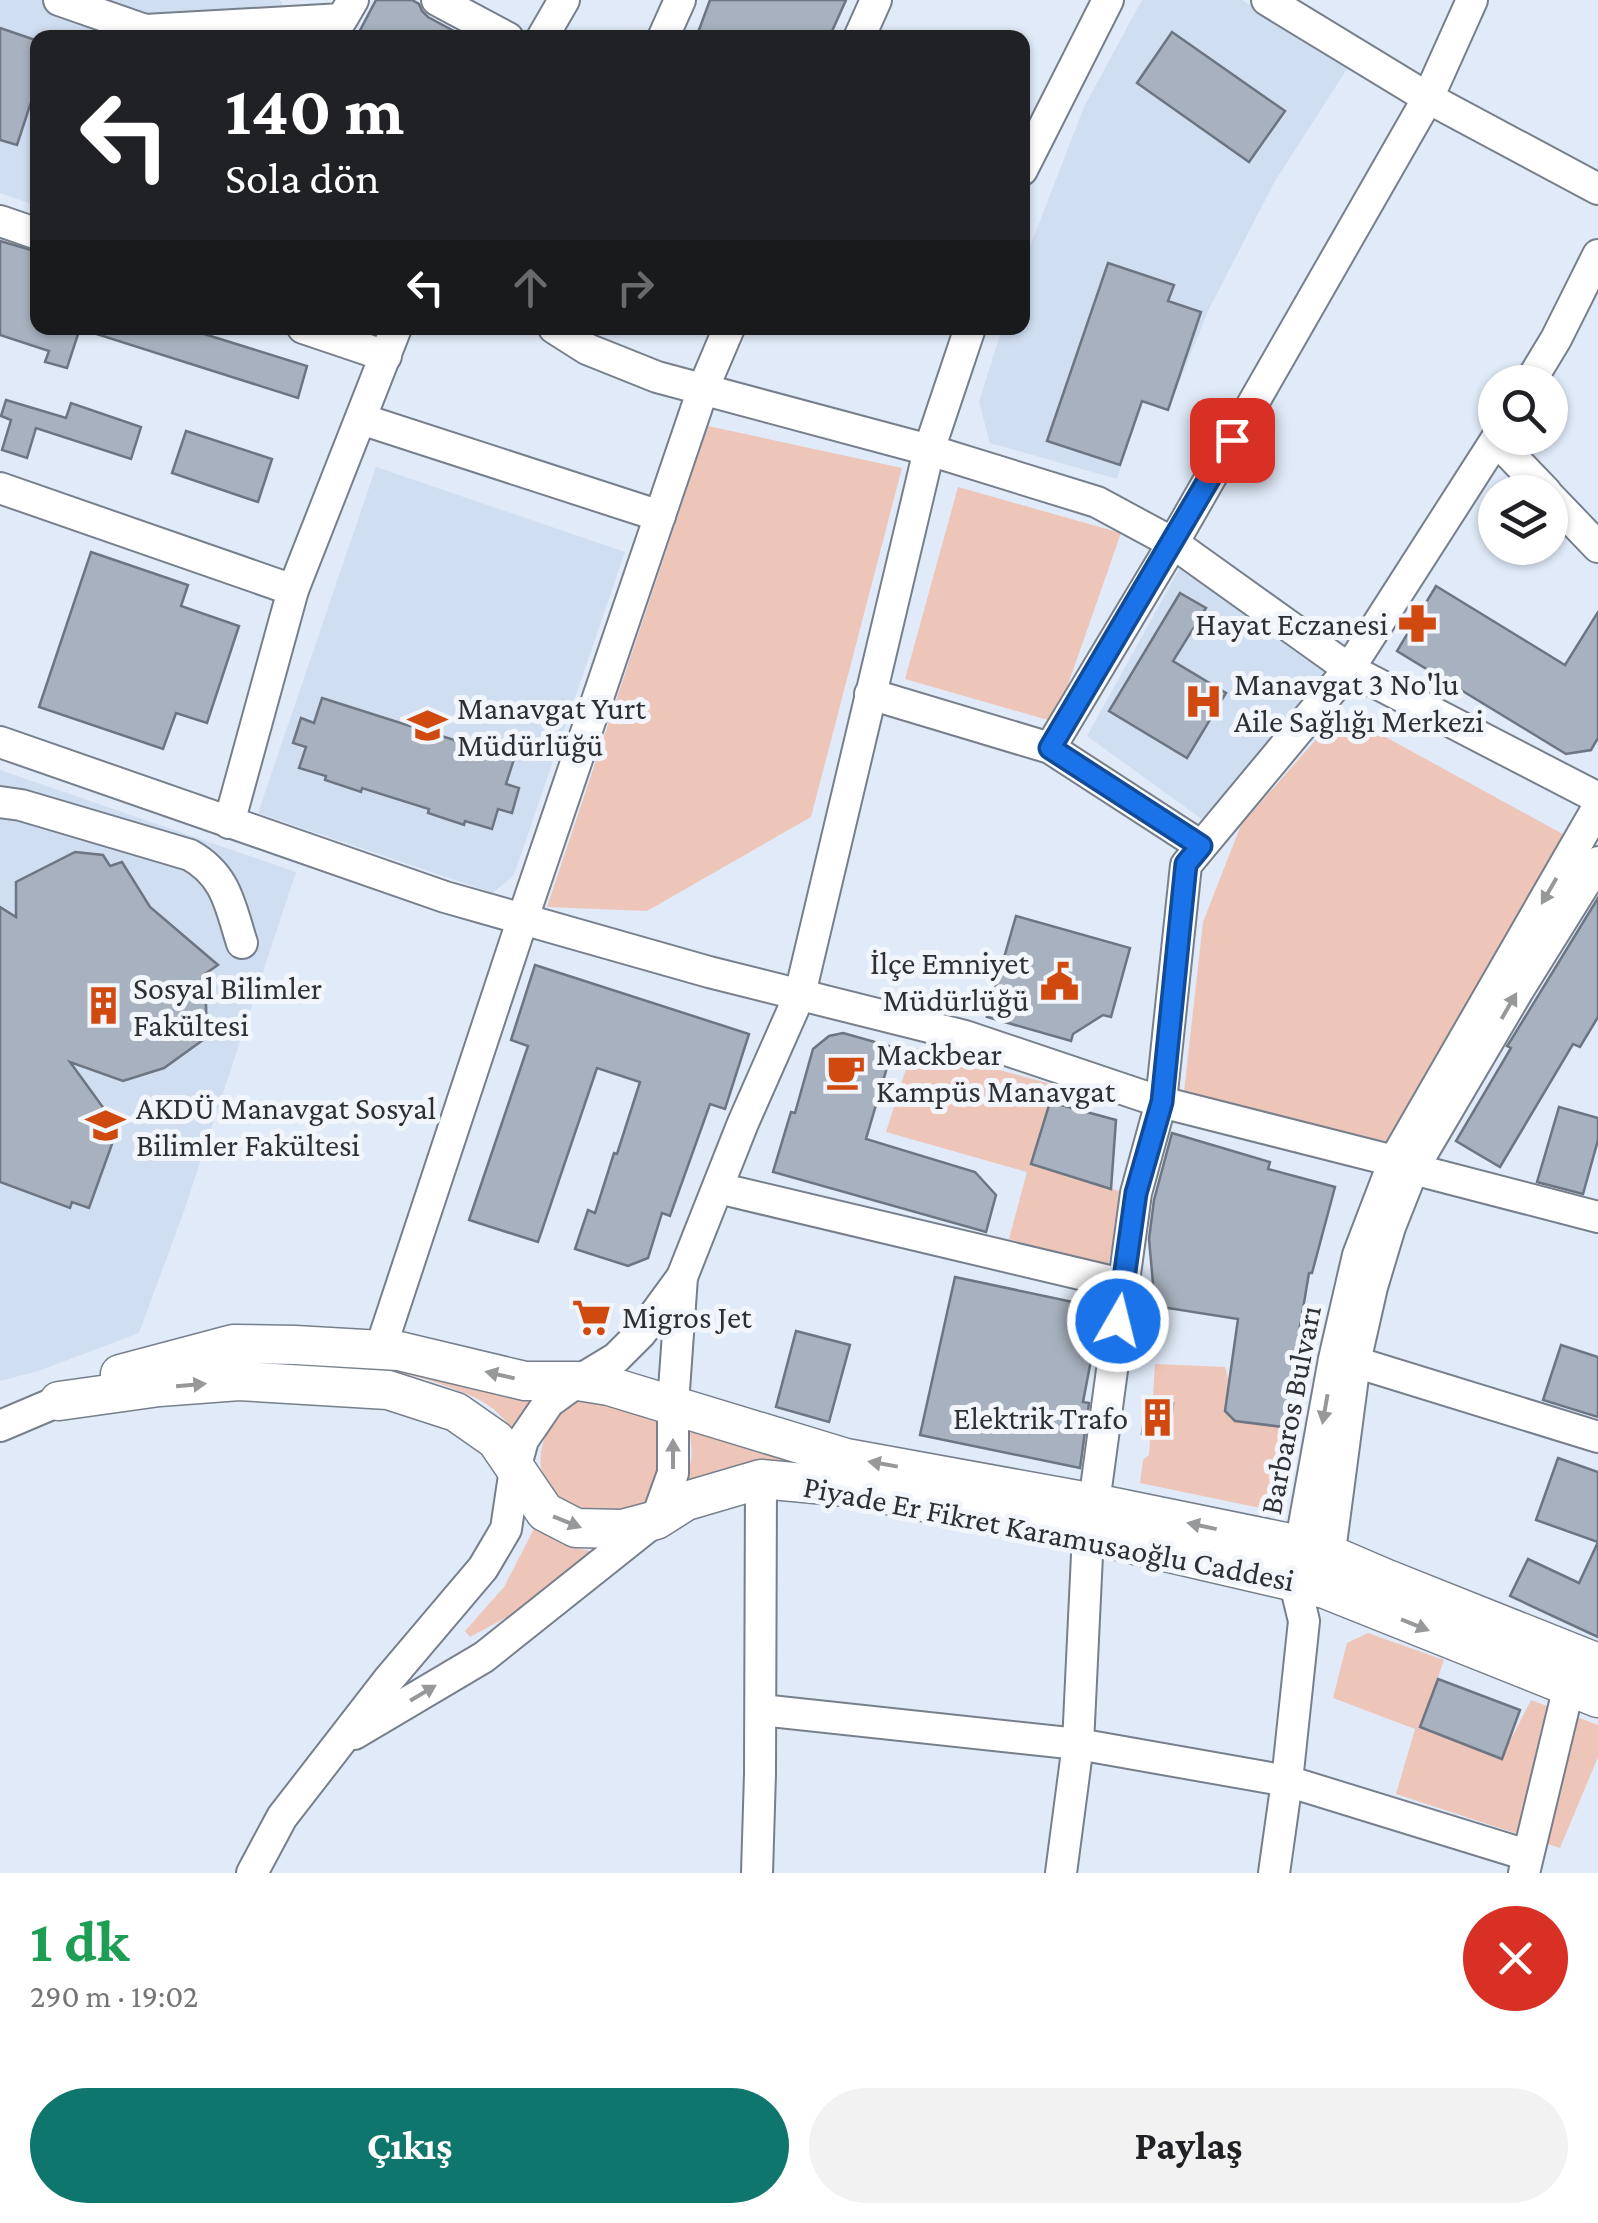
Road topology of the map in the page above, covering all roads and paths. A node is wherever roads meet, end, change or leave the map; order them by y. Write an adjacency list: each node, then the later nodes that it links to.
1 (59, 0): 10 (street)
2 (436, 0): 12 (street)
3 (564, 0): 13 (street)
4 (680, 0): 14 (street)
5 (876, 0): 15 (street)
6 (1108, 0): 17 (street)
7 (1268, 0): 16 (street)
8 (1472, 0): 16 (street)
9 (344, 14): 11 (street)
10 (134, 30)
11 (184, 30)
12 (493, 30)
13 (547, 30)
14 (667, 30)
15 (863, 30)
16 (1428, 98): 18 (street); 38 (street)
17 (1030, 154)
18 (1598, 189)
19 (0, 220): 20 (street)
20 (30, 231)
21 (1598, 255): 28 (street)
22 (324, 335): 27 (street)
23 (394, 335): 27 (street)
24 (565, 335): 29 (street)
25 (726, 335): 29 (street)
26 (968, 335): 31 (street)
27 (386, 356): 30 (street)
28 (1540, 365)
29 (703, 389): 31 (street); 36 (street)
30 (361, 419): 36 (street); 40 (street)
31 (929, 450): 38 (street); 42 (street)
32 (1486, 455): 41 (street)
33 (1511, 455): 34 (street)
34 (1529, 475)
35 (0, 488): 40 (street)
36 (660, 516): 51 (street)
37 (1568, 516): 39 (street)
38 (1173, 543): 41 (street); 44 (street)
39 (1598, 547)
40 (293, 590): 48 (street)
41 (1349, 670): 45 (street); 49 (street)
42 (870, 694): 44 (street); 53 (street)
43 (0, 742): 48 (street)
44 (1050, 748): 49 (street)
45 (1598, 798)
46 (0, 802): 52 (street)
47 (1598, 806): 55 (street, Barbaros Bulvarı, one-way to 55)
48 (229, 823): 51 (street)
49 (1201, 846): 54 (street)
50 (1598, 862): 55 (street, Barbaros Bulvarı, one-way to 50)
51 (523, 918): 53 (street); 60 (street)
52 (242, 943)
53 (800, 994): 54 (street); 56 (street)
54 (1162, 1102): 55 (street); 59 (street)
55 (1403, 1165): 57 (street); 61 (street, Barbaros Bulvarı); 71 (street, Barbaros Bulvarı, one-way to 71)
56 (718, 1188): 58 (street); 59 (street)
57 (1598, 1217)
58 (682, 1277): 62 (street); 64 (street)
59 (1122, 1284): 69 (street)
60 (380, 1350): 62 (main road, Piyade Er Fikret Karamusaoğlu Caddesi, one-way to 60); 63 (main road, Piyade Er Fikret Karamusaoğlu Caddesi)
61 (1355, 1362): 66 (street); 71 (street, Barbaros Bulvarı)
62 (578, 1381): 64 (main road, Piyade Er Fikret Karamusaoğlu Caddesi); 67 (street)
63 (59, 1401): 65 (street, Piyade Er Fikret Karamusaoğlu Caddesi); 67 (main road, Piyade Er Fikret Karamusaoğlu Caddesi, one-way to 67)
64 (673, 1404): 69 (main road, Piyade Er Fikret Karamusaoğlu Caddesi, one-way to 64); 70 (street, one-way to 64)
65 (0, 1426)
66 (1598, 1437)
67 (514, 1469): 70 (main road, Piyade Er Fikret Karamusaoğlu Caddesi, one-way to 70); 74 (street)
68 (761, 1479): 69 (main road, Piyade Er Fikret Karamusaoğlu Caddesi); 70 (main road, Piyade Er Fikret Karamusaoğlu Caddesi); 73 (street)
69 (1091, 1519): 71 (main road, Piyade Er Fikret Karamusaoğlu Caddesi); 75 (street)
70 (656, 1520): 74 (street, one-way to 70)
71 (1312, 1567): 72 (main road, Piyade Er Fikret Karamusaoğlu Caddesi); 76 (street, Barbaros Bulvarı)
72 (1588, 1682): 77 (street)
73 (761, 1710): 75 (street); 79 (street)
74 (339, 1743): 78 (street)
75 (1078, 1744): 76 (street); 80 (street)
76 (1287, 1781): 77 (street); 81 (street)
77 (1525, 1864)
78 (252, 1873)
79 (756, 1873)
80 (1061, 1873)
81 (1274, 1873)

